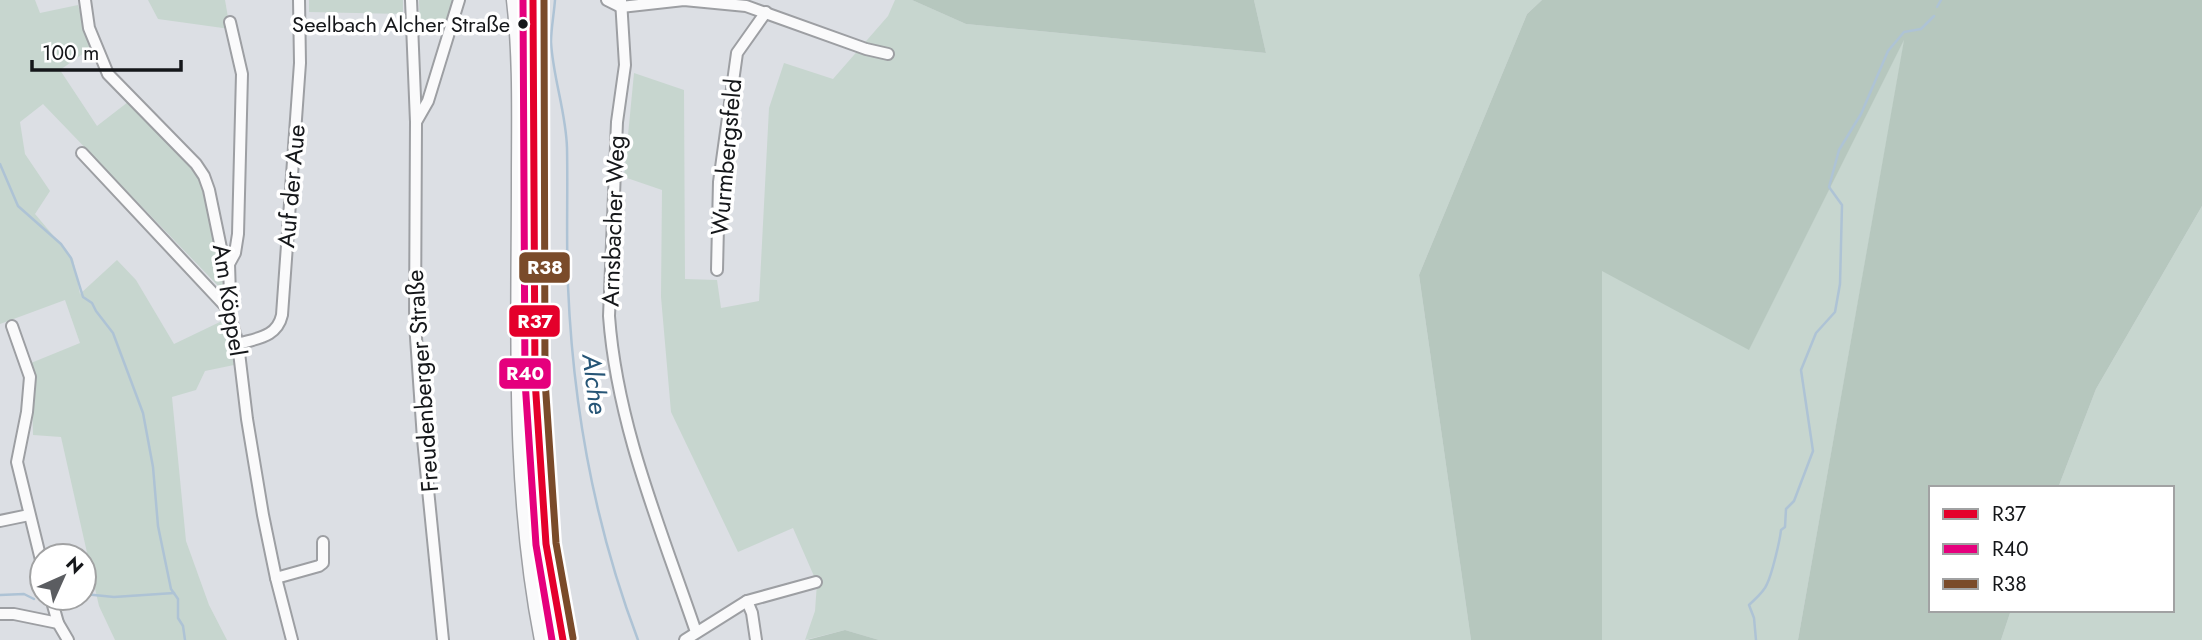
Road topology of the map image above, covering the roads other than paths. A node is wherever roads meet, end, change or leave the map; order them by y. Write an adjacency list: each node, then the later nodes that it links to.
1 (85, 0): 15 (street, Am Köppel)
2 (299, 0): 19 (street, Auf der Aue)
3 (411, 0): 13 (street, Freudenberger Straße)
4 (459, 0): 13 (street, Freudenberger Straße)
5 (515, 0): 34 (main road)
6 (533, 0): 35 (main road)
7 (607, 0): 9 (street)
8 (748, 3): 9 (street); 10 (street)
9 (621, 4): 30 (street, Arnsbacher Weg)
10 (766, 12): 12 (street); 16 (street, Wurmbergsfeld)
11 (230, 22): 15 (street)
12 (888, 54)
13 (416, 122): 33 (street, Freudenberger Straße)
14 (82, 153): 17 (street)
15 (229, 264): 17 (street, Am Köppel)
16 (717, 270)
17 (228, 309): 19 (street, Am Köppel)
18 (12, 326): 20 (street)
19 (238, 344): 24 (street, Am Köppel)
20 (29, 515): 21 (street); 22 (street)
21 (0, 521)
22 (36, 542)
23 (323, 542): 24 (street)
24 (276, 578): 32 (street, Am Köppel)
25 (816, 582): 26 (street)
26 (747, 601): 30 (street); 37 (street)
27 (55, 612): 29 (street)
28 (0, 614): 29 (street)
29 (58, 623): 31 (street)
30 (696, 632): 36 (street)
31 (68, 640)
32 (292, 640)
33 (443, 640)
34 (543, 640)
35 (563, 640)
36 (685, 640)
37 (756, 640)

